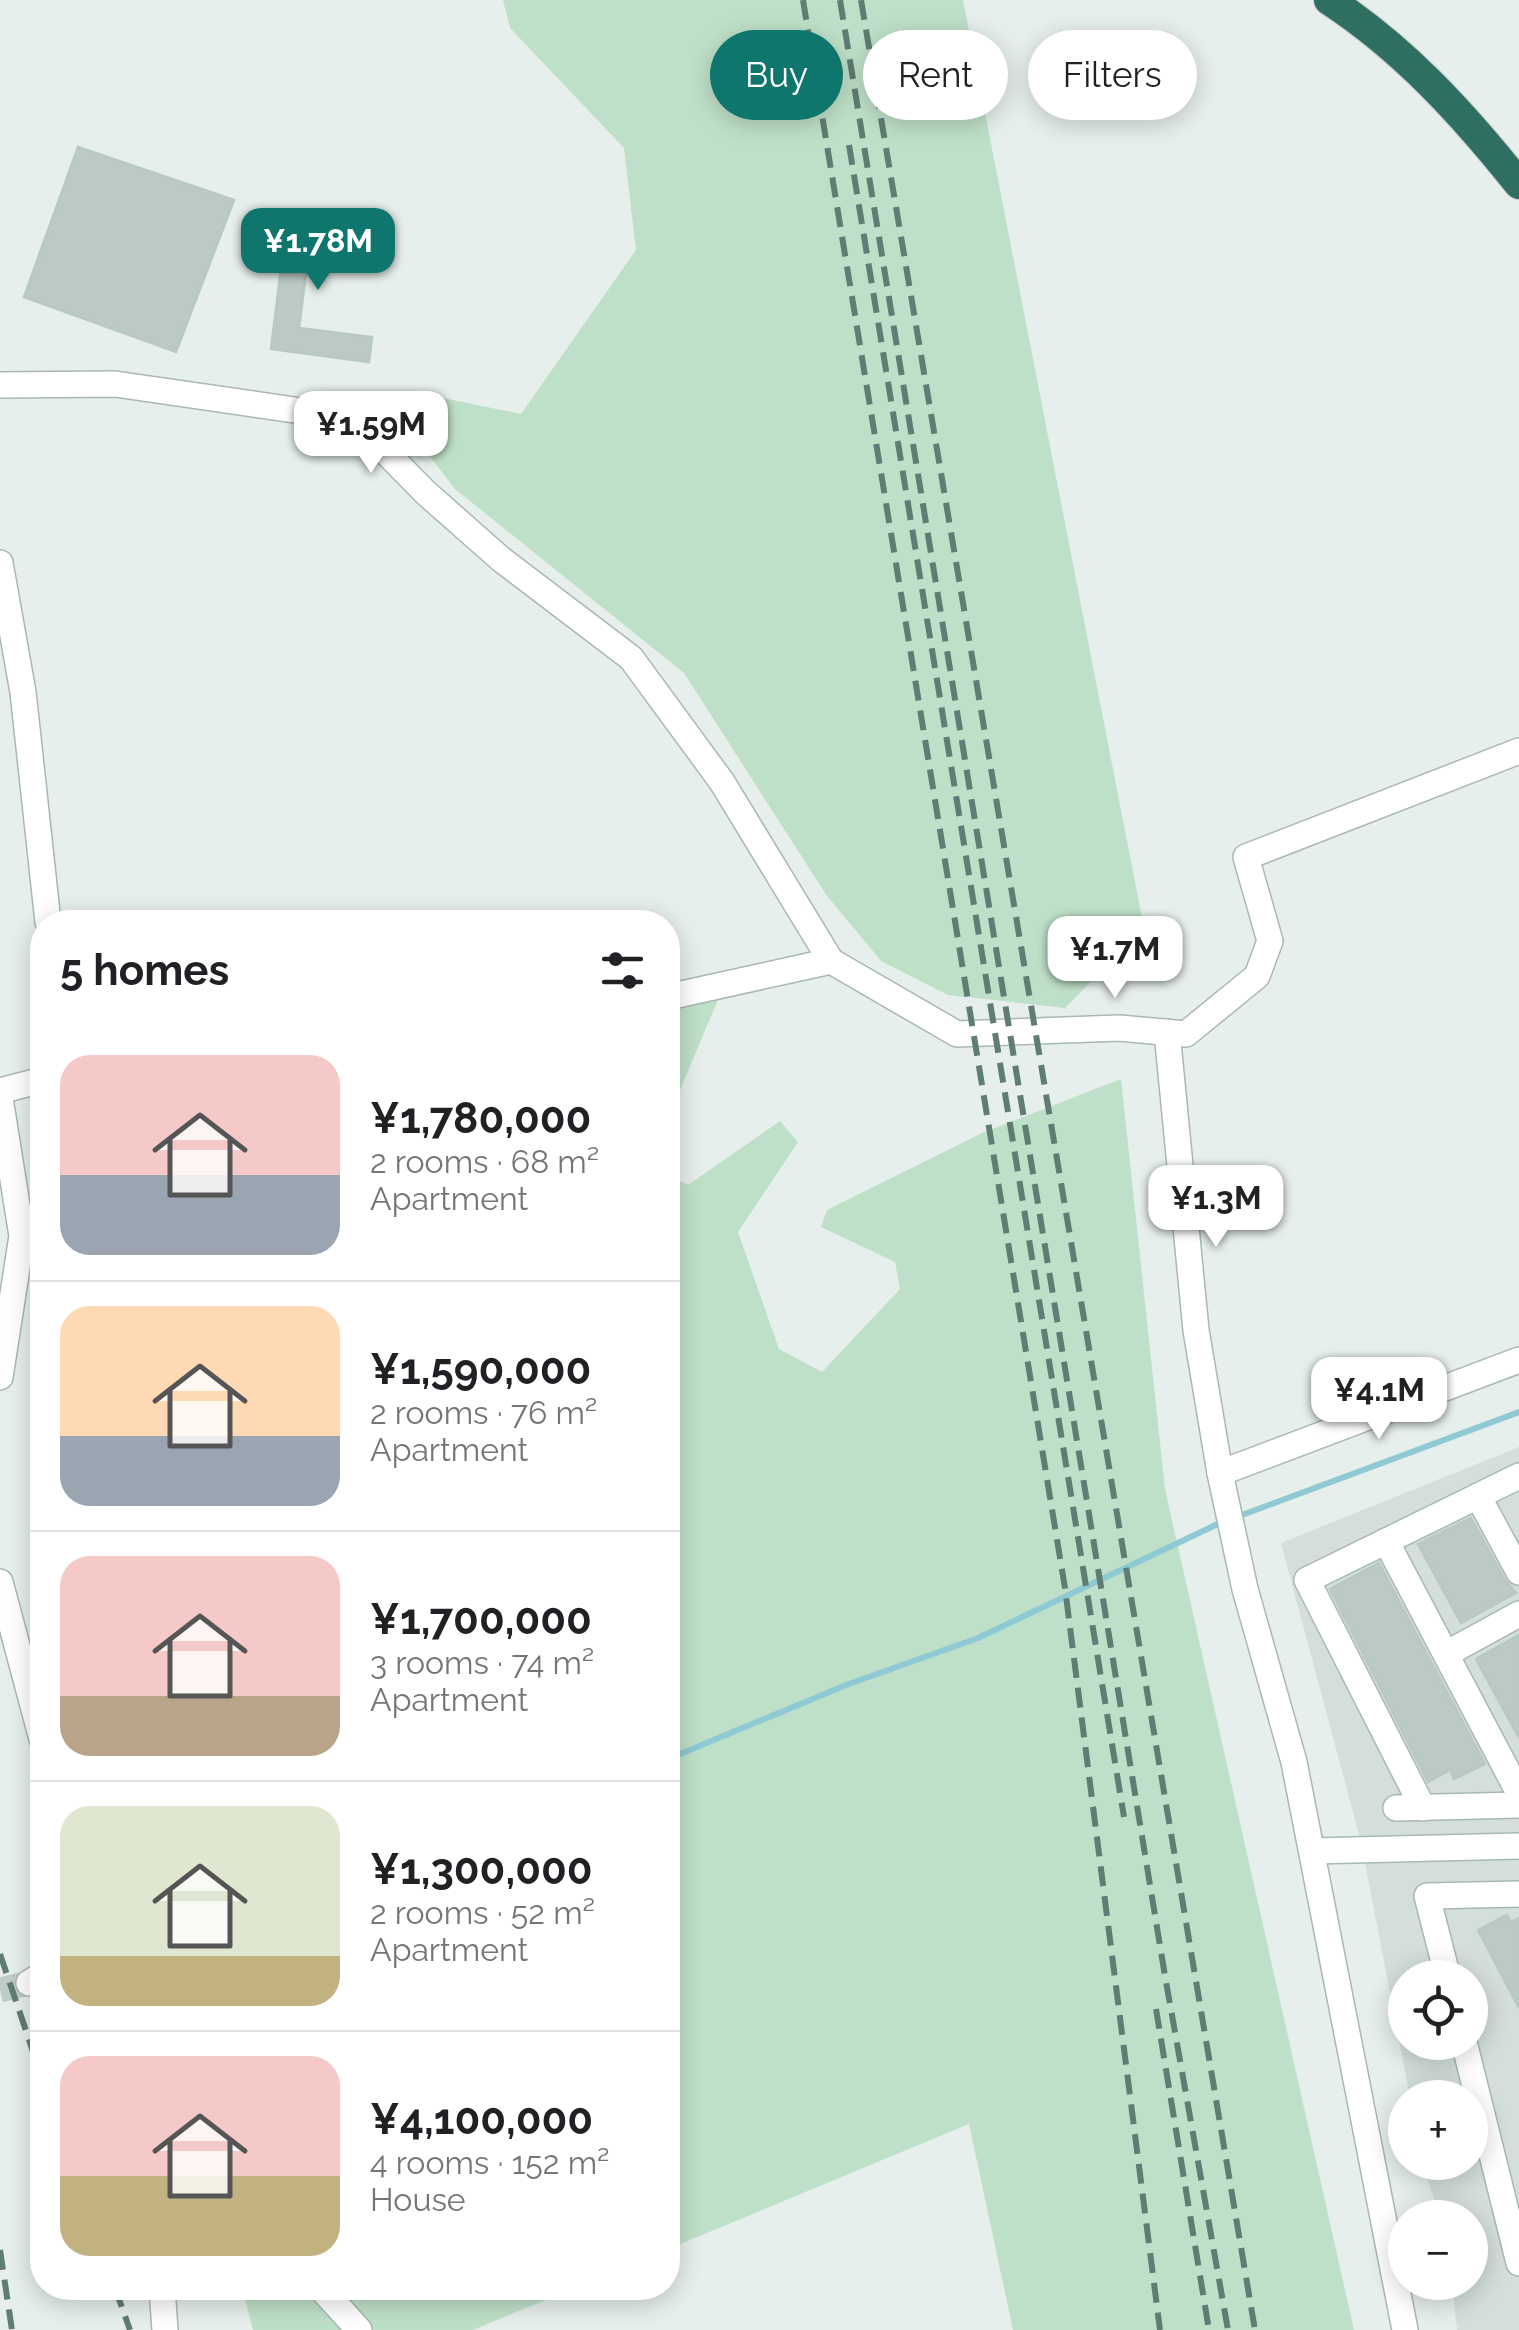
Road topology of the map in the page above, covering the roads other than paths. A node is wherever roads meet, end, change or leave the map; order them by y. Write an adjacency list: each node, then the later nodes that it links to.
1 (1329, 0): 2 (highway)
2 (1519, 184)
3 (0, 385): 7 (street)
4 (0, 563): 6 (street)
5 (1519, 751): 9 (street)
6 (47, 910)
7 (831, 962): 8 (street); 9 (street)
8 (680, 994)
9 (1167, 1032): 14 (street)
10 (30, 1084): 11 (street)
11 (0, 1094): 13 (street)
12 (1519, 1360): 14 (street)
13 (0, 1377)
14 (1220, 1473): 28 (street)
15 (1519, 1476): 16 (street)
16 (1478, 1496): 17 (street); 18 (street)
17 (1386, 1542): 21 (street); 26 (street)
18 (1519, 1572)
19 (0, 1582): 22 (street)
20 (1519, 1614): 21 (street)
21 (1446, 1654): 23 (street)
22 (30, 1694)
23 (1519, 1793)
24 (1519, 1806): 26 (street)
25 (1396, 1808): 26 (street)
26 (1423, 1808)
27 (1519, 1846): 28 (street)
28 (1312, 1850): 37 (street)
29 (1519, 1894): 30 (street)
30 (1443, 1960)
31 (1468, 2060): 32 (street)
32 (1519, 2262)
33 (163, 2300): 35 (street)
34 (332, 2300): 36 (street)
35 (166, 2330)
36 (359, 2330)
37 (1405, 2330)

